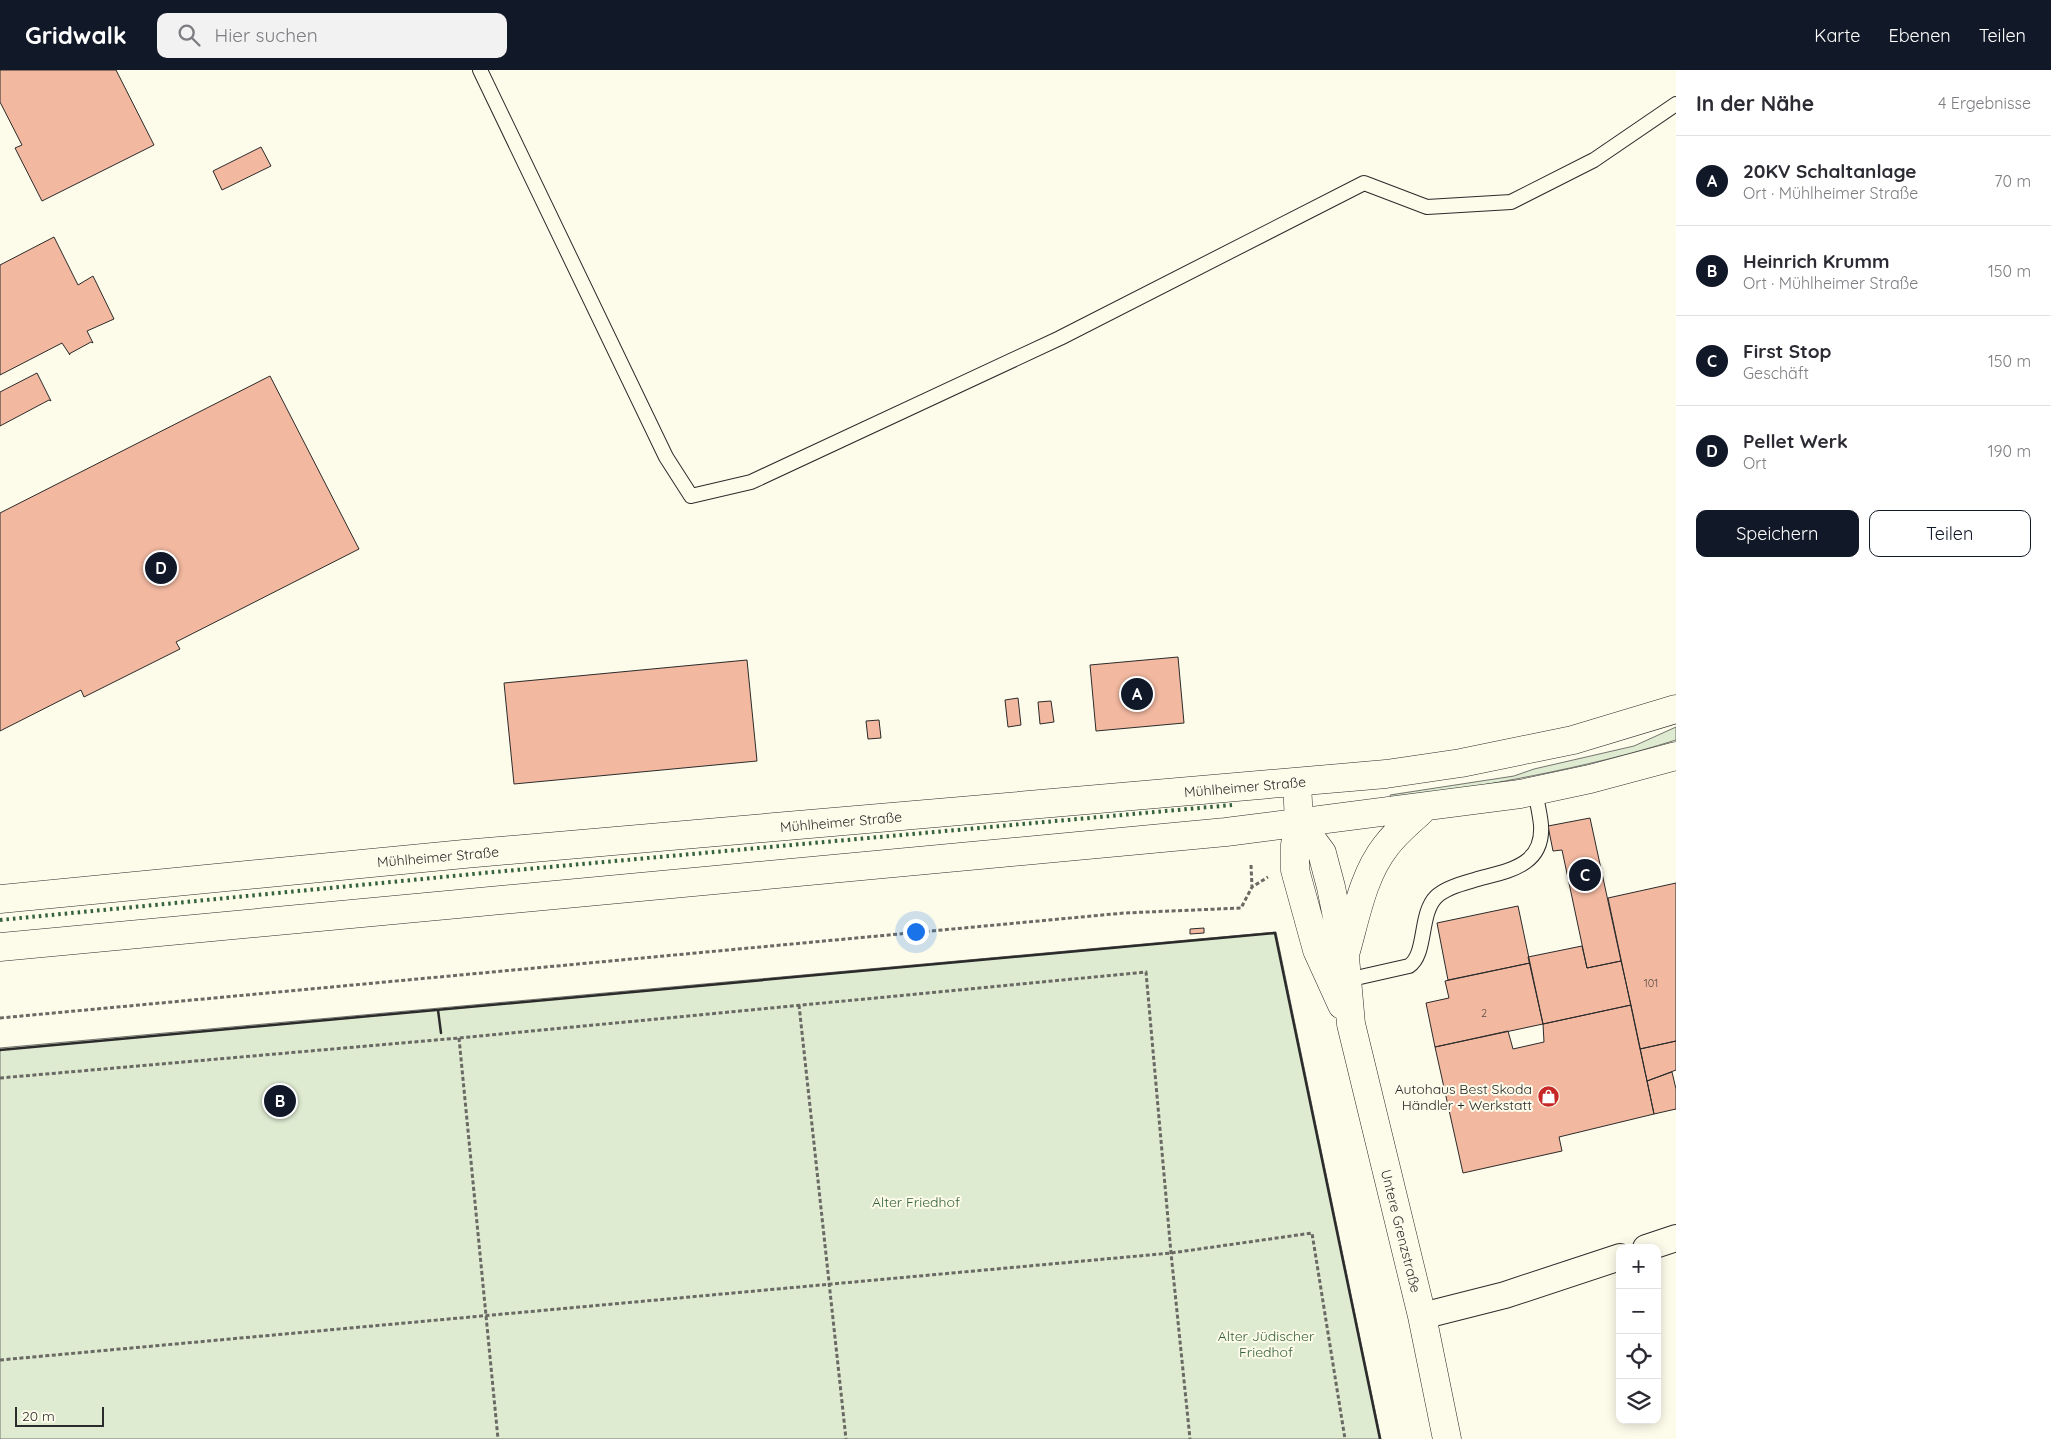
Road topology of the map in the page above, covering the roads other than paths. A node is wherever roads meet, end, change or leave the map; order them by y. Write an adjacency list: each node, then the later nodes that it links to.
1 (480, 70): 2 (lane)
2 (1676, 104)
3 (1676, 709): 5 (main road, Mühlheimer Straße)
4 (1676, 756): 6 (main road)
5 (1297, 783): 8 (main road); 9 (main road, Mühlheimer Straße)
6 (1535, 791): 7 (main road); 11 (lane)
7 (1425, 807): 8 (main road); 11 (main road)
8 (1300, 822): 10 (main road); 11 (main road, Untere Grenzstraße); 12 (main road, Untere Grenzstraße)
9 (0, 899)
10 (0, 947)
11 (1346, 968): 12 (main road, Untere Grenzstraße)
12 (1351, 1024): 16 (main road, Untere Grenzstraße)
13 (1676, 1238): 14 (street)
14 (1658, 1244)
15 (1616, 1257): 16 (street)
16 (1422, 1316): 17 (main road, Untere Grenzstraße)
17 (1447, 1439)

